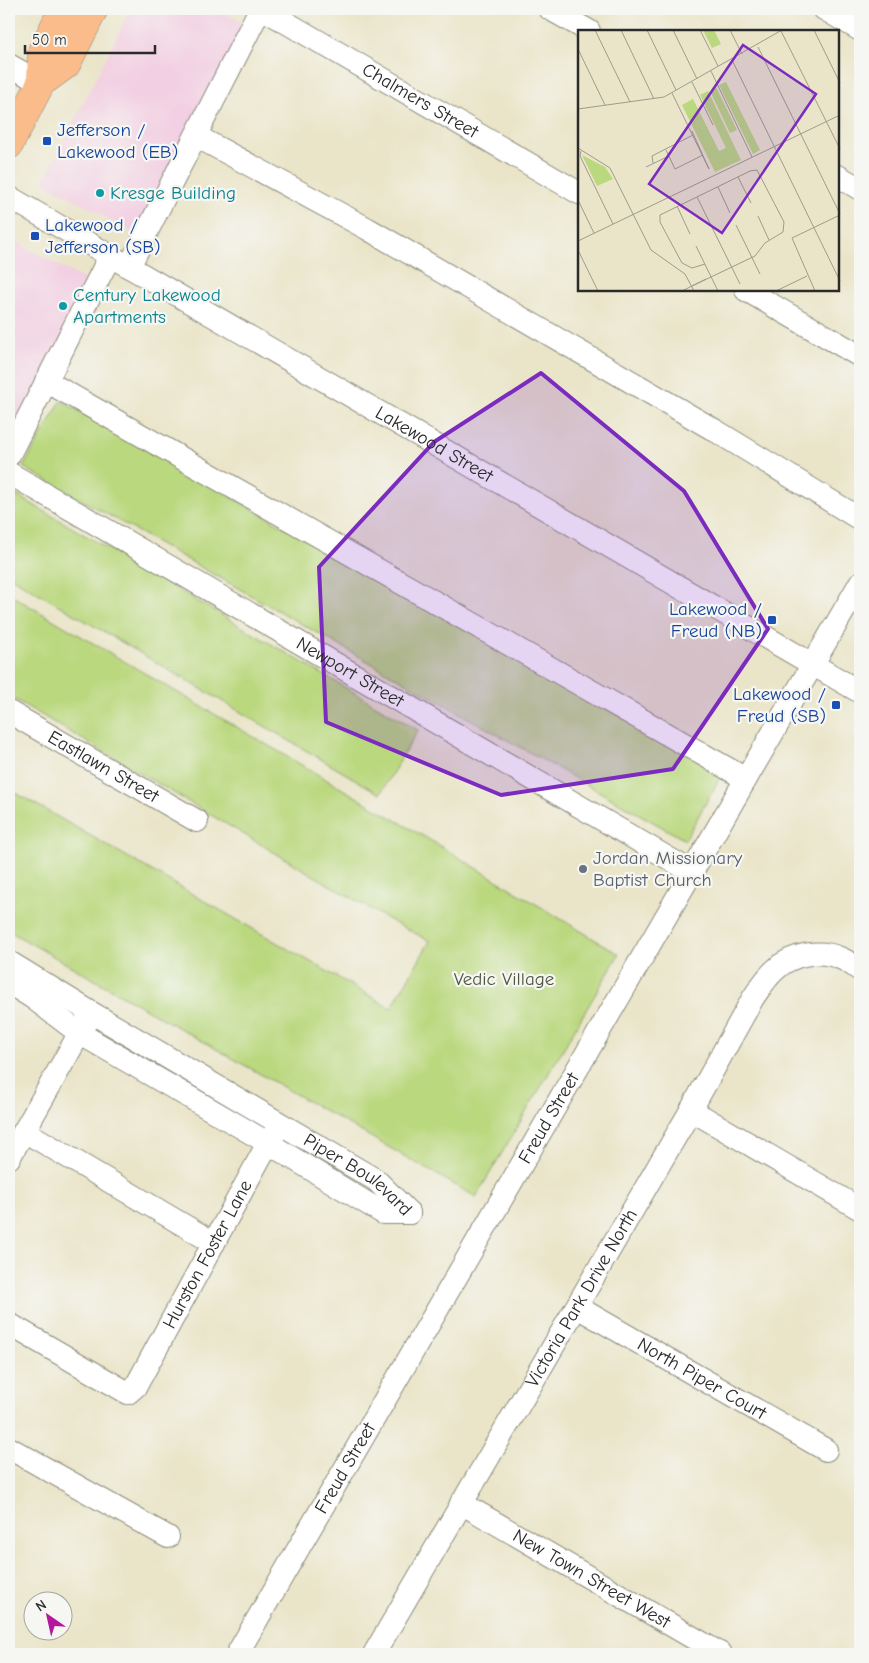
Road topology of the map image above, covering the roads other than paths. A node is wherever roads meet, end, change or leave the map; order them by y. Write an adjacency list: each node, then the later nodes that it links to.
1 (63, 9): 9 (main road)
2 (94, 9): 9 (main road)
3 (262, 9): 10 (street); 14 (street, Chalmers Street)
4 (550, 9): 6 (street)
5 (824, 9): 7 (street)
6 (587, 30)
7 (860, 30)
8 (9, 65): 9 (street)
9 (41, 83): 11 (main road)
10 (196, 136): 16 (street); 23 (street)
11 (9, 145)
12 (839, 177): 13 (street)
13 (860, 189)
14 (578, 192)
15 (9, 197): 16 (street, Lakewood Street)
16 (119, 261): 19 (street); 25 (street, Lakewood Street)
17 (748, 291): 18 (street)
18 (860, 356)
19 (46, 381): 20 (street); 28 (street)
20 (15, 427): 21 (street)
21 (9, 455)
22 (9, 473): 30 (street, Newport Street)
23 (860, 519)
24 (860, 583): 25 (street, Freud Street)
25 (813, 664): 26 (street, Lakewood Street); 28 (street, Freud Street)
26 (860, 692)
27 (9, 712): 29 (street, Eastlawn Street)
28 (746, 779): 30 (street, Freud Street)
29 (196, 820)
30 (692, 872): 49 (street, Freud Street)
31 (9, 962): 34 (street, Piper Boulevard)
32 (860, 970): 36 (street, Victoria Park Drive North)
33 (9, 983): 35 (street, Piper Boulevard)
34 (92, 1013): 35 (street); 37 (street, Piper Boulevard)
35 (79, 1033): 38 (street); 39 (street, Piper Boulevard)
36 (691, 1110): 41 (street); 43 (street, Victoria Park Drive North)
37 (281, 1125): 39 (street, Hurston Foster Lane); 39 (street, Piper Boulevard)
38 (24, 1131): 40 (street); 42 (street)
39 (268, 1143): 42 (street, Hurston Foster Lane)
40 (9, 1158)
41 (860, 1210)
42 (214, 1243): 44 (street, Hurston Foster Lane)
43 (577, 1307): 46 (street, North Piper Court); 47 (street, Victoria Park Drive North)
44 (9, 1324)
45 (9, 1448): 48 (street)
46 (826, 1450)
47 (461, 1503): 50 (street, Victoria Park Drive North); 51 (street, New Town Street West)
48 (168, 1537)
49 (237, 1654)
50 (374, 1654)
51 (721, 1654)

